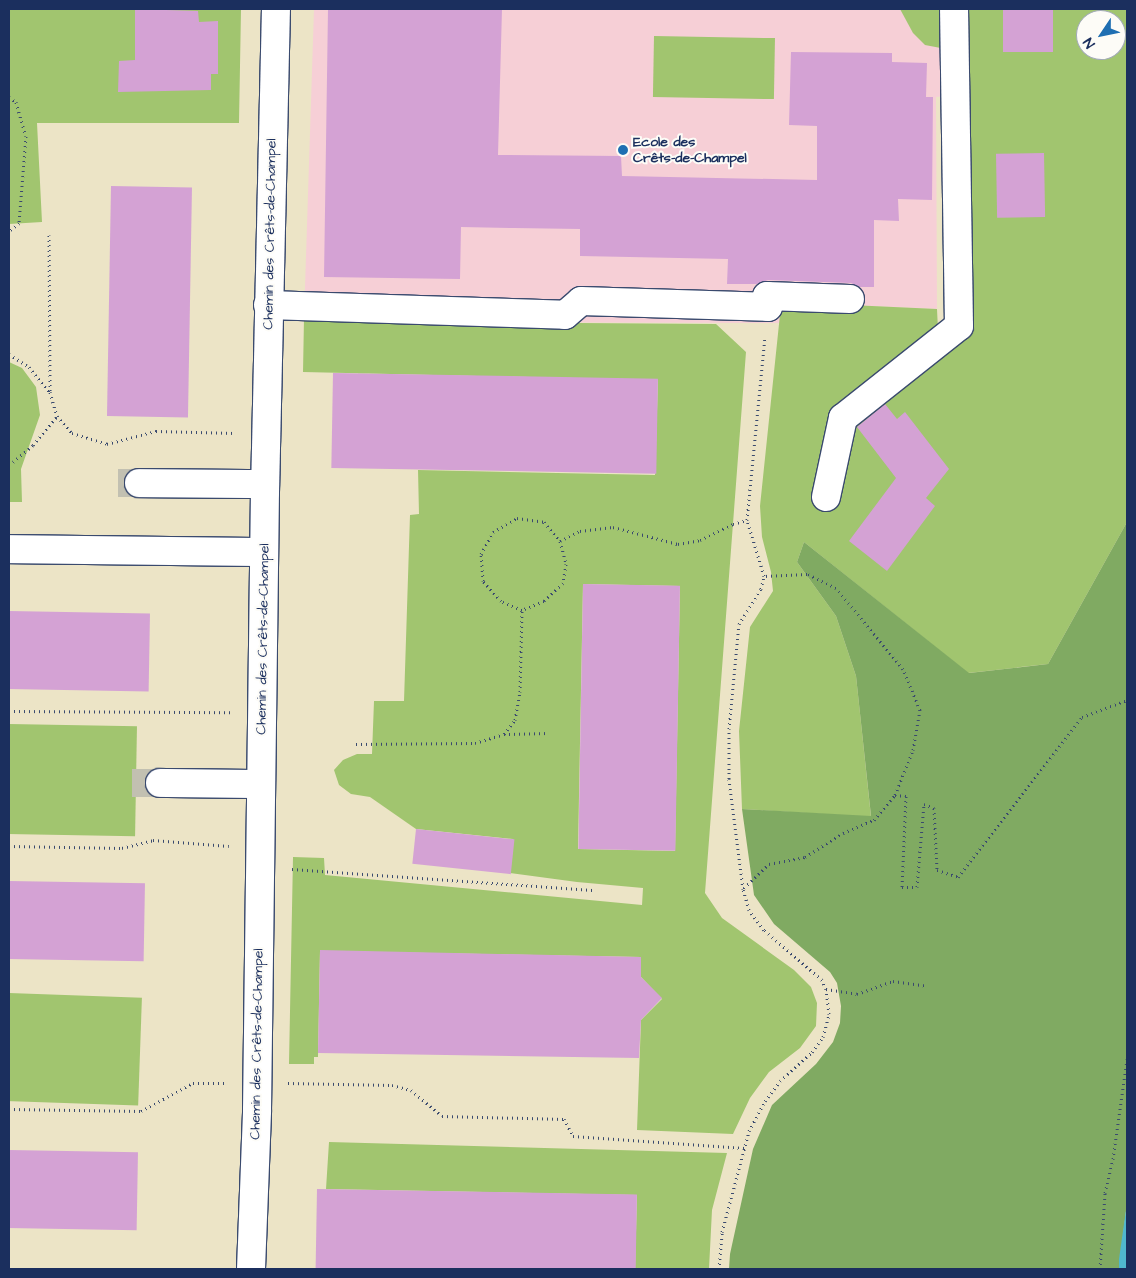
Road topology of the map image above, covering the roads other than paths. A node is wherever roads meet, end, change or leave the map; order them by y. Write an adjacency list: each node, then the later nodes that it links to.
1 (276, 9): 4 (street, Chemin des Crêts-de-Champel)
2 (954, 9): 7 (street)
3 (850, 299): 4 (street)
4 (268, 305): 6 (street, Chemin des Crêts-de-Champel)
5 (139, 483): 6 (street)
6 (265, 484): 9 (street, Chemin des Crêts-de-Champel)
7 (826, 497)
8 (9, 549): 9 (street)
9 (264, 552): 11 (street, Chemin des Crêts-de-Champel)
10 (160, 783): 11 (street)
11 (261, 784): 12 (street, Chemin des Crêts-de-Champel)
12 (251, 1269)

